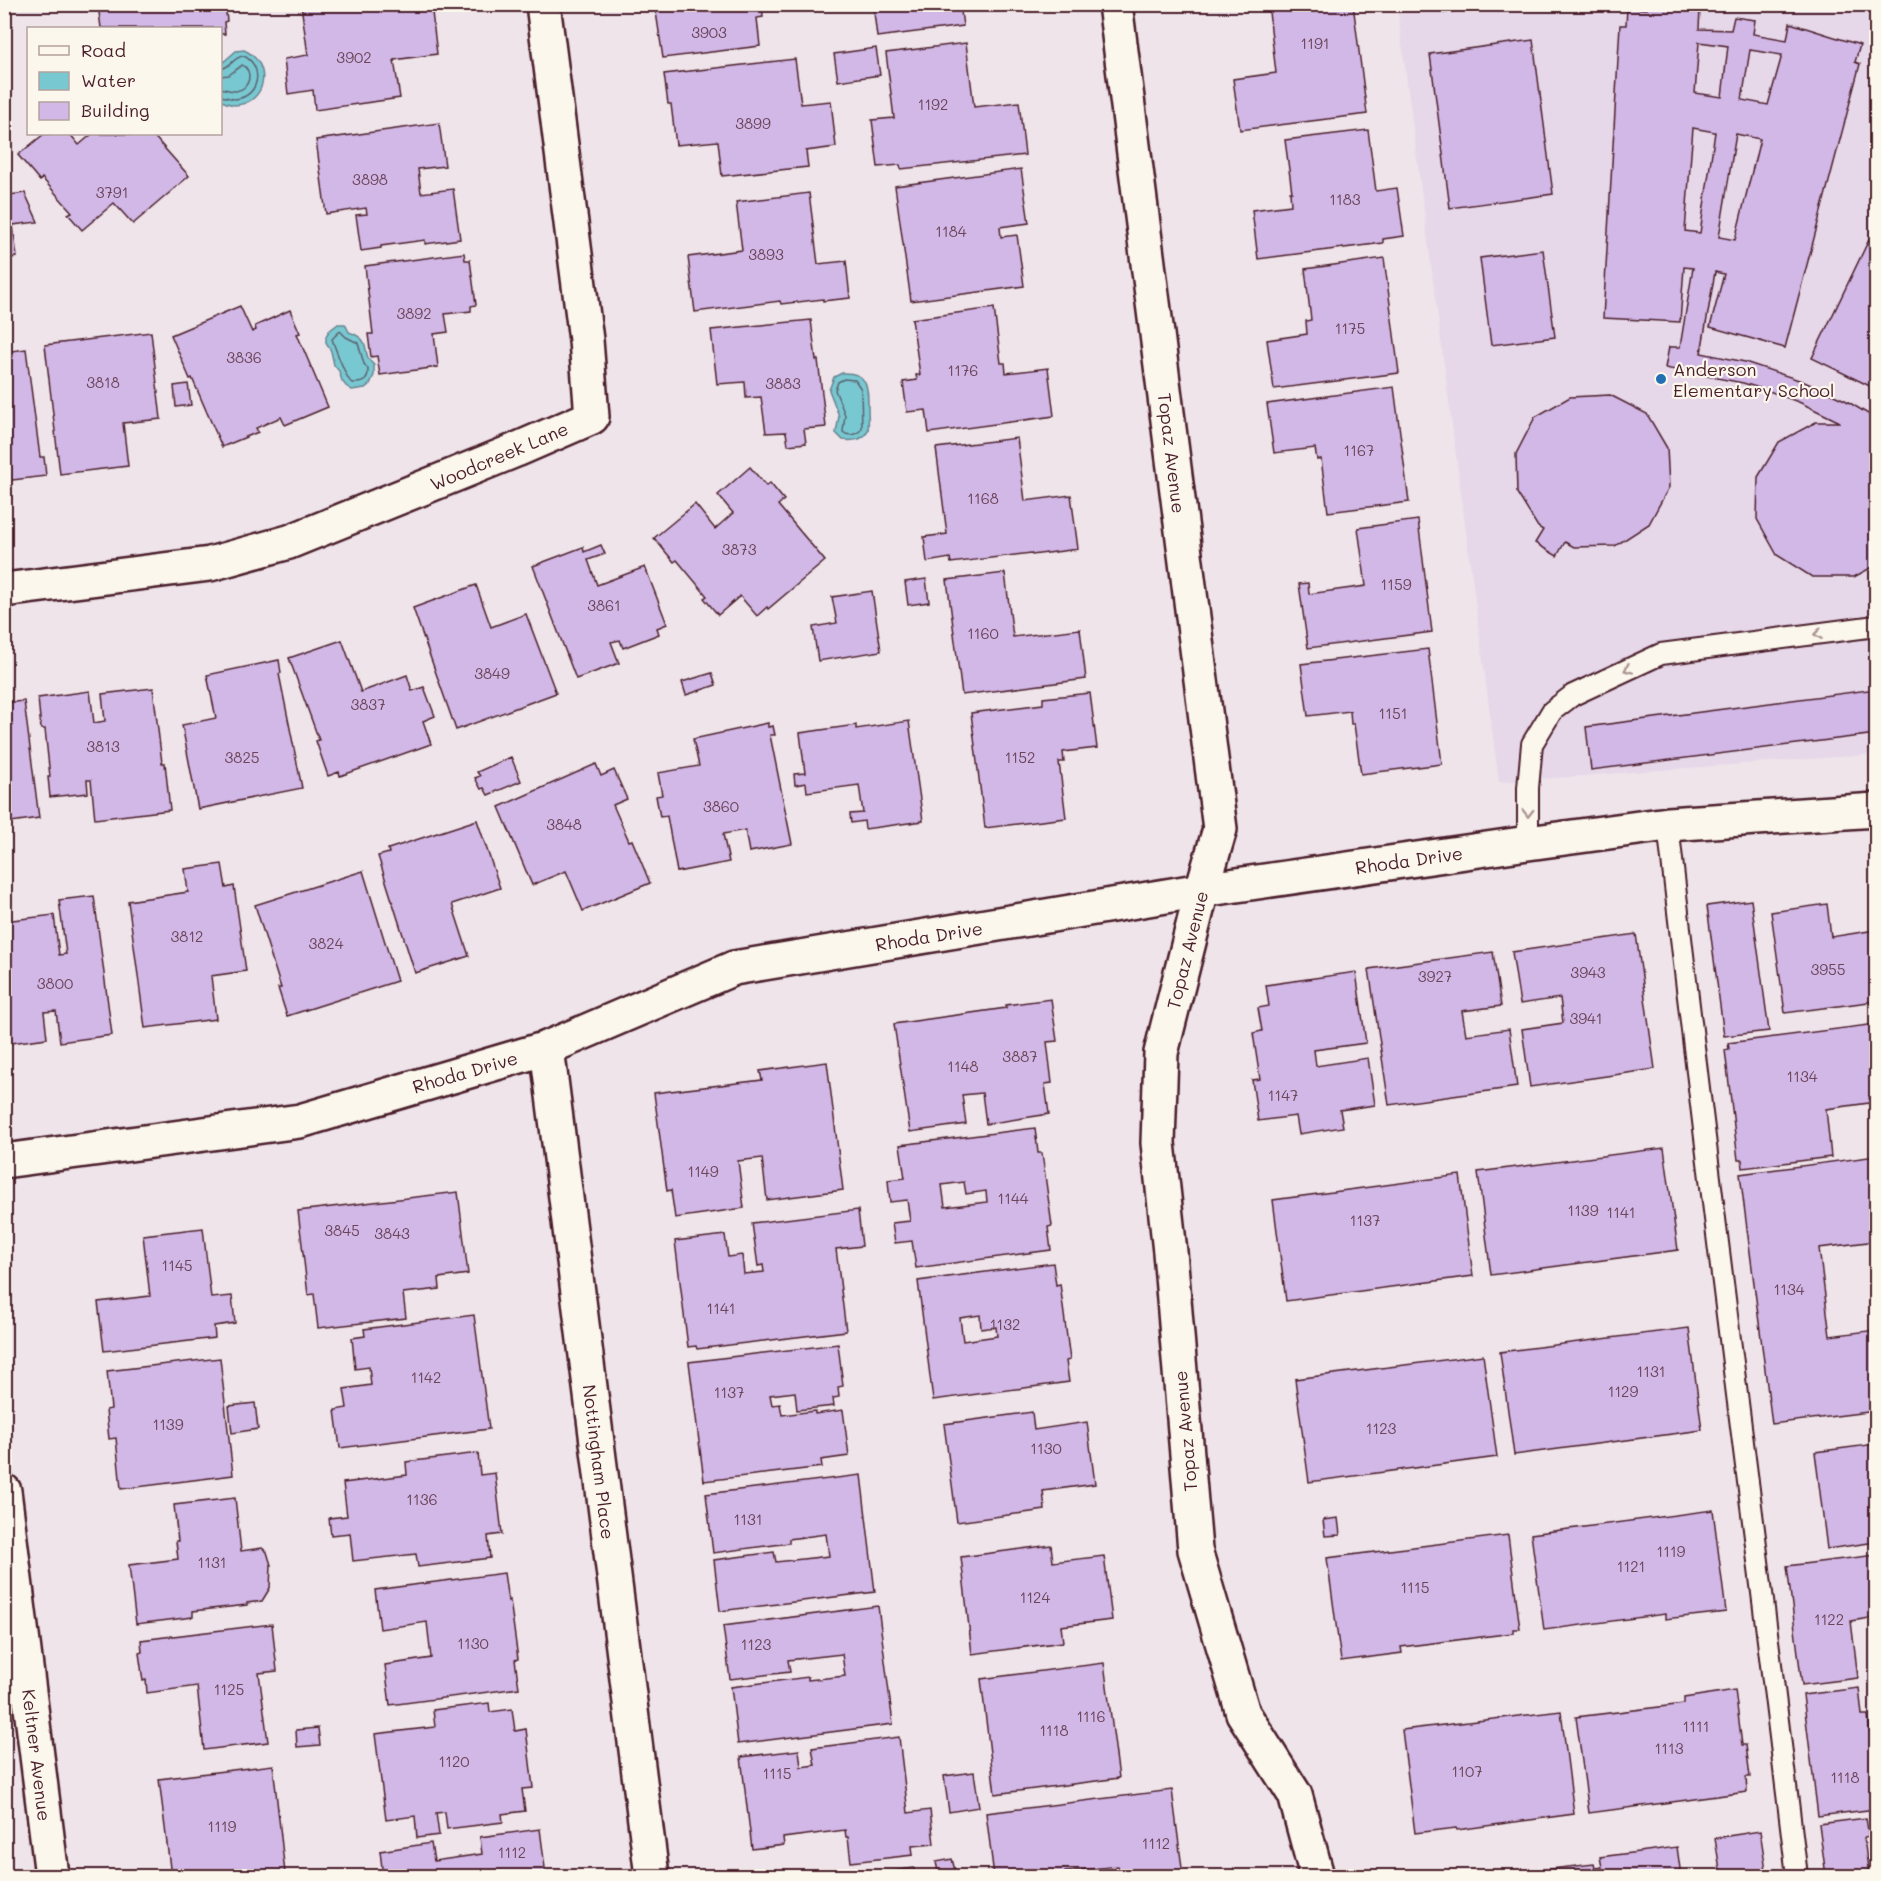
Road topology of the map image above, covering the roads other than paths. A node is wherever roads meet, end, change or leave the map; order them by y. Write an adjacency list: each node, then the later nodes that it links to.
1 (543, 4): 3 (street, Woodcreek Lane)
2 (1114, 4): 8 (street, Topaz Avenue)
3 (4, 590)
4 (1876, 626): 7 (lane, one-way to 7)
5 (1876, 810): 6 (street, Rhoda Drive)
6 (1668, 824): 7 (street, Rhoda Drive); 15 (lane)
7 (1528, 843): 8 (street, Rhoda Drive)
8 (1202, 891): 9 (street, Rhoda Drive); 14 (street, Topaz Avenue)
9 (547, 1048): 10 (street, Rhoda Drive); 13 (street, Nottingham Place)
10 (4, 1161)
11 (4, 1491): 12 (street, Keltner Avenue)
12 (52, 1876)
13 (652, 1876)
14 (1317, 1876)
15 (1797, 1876)

